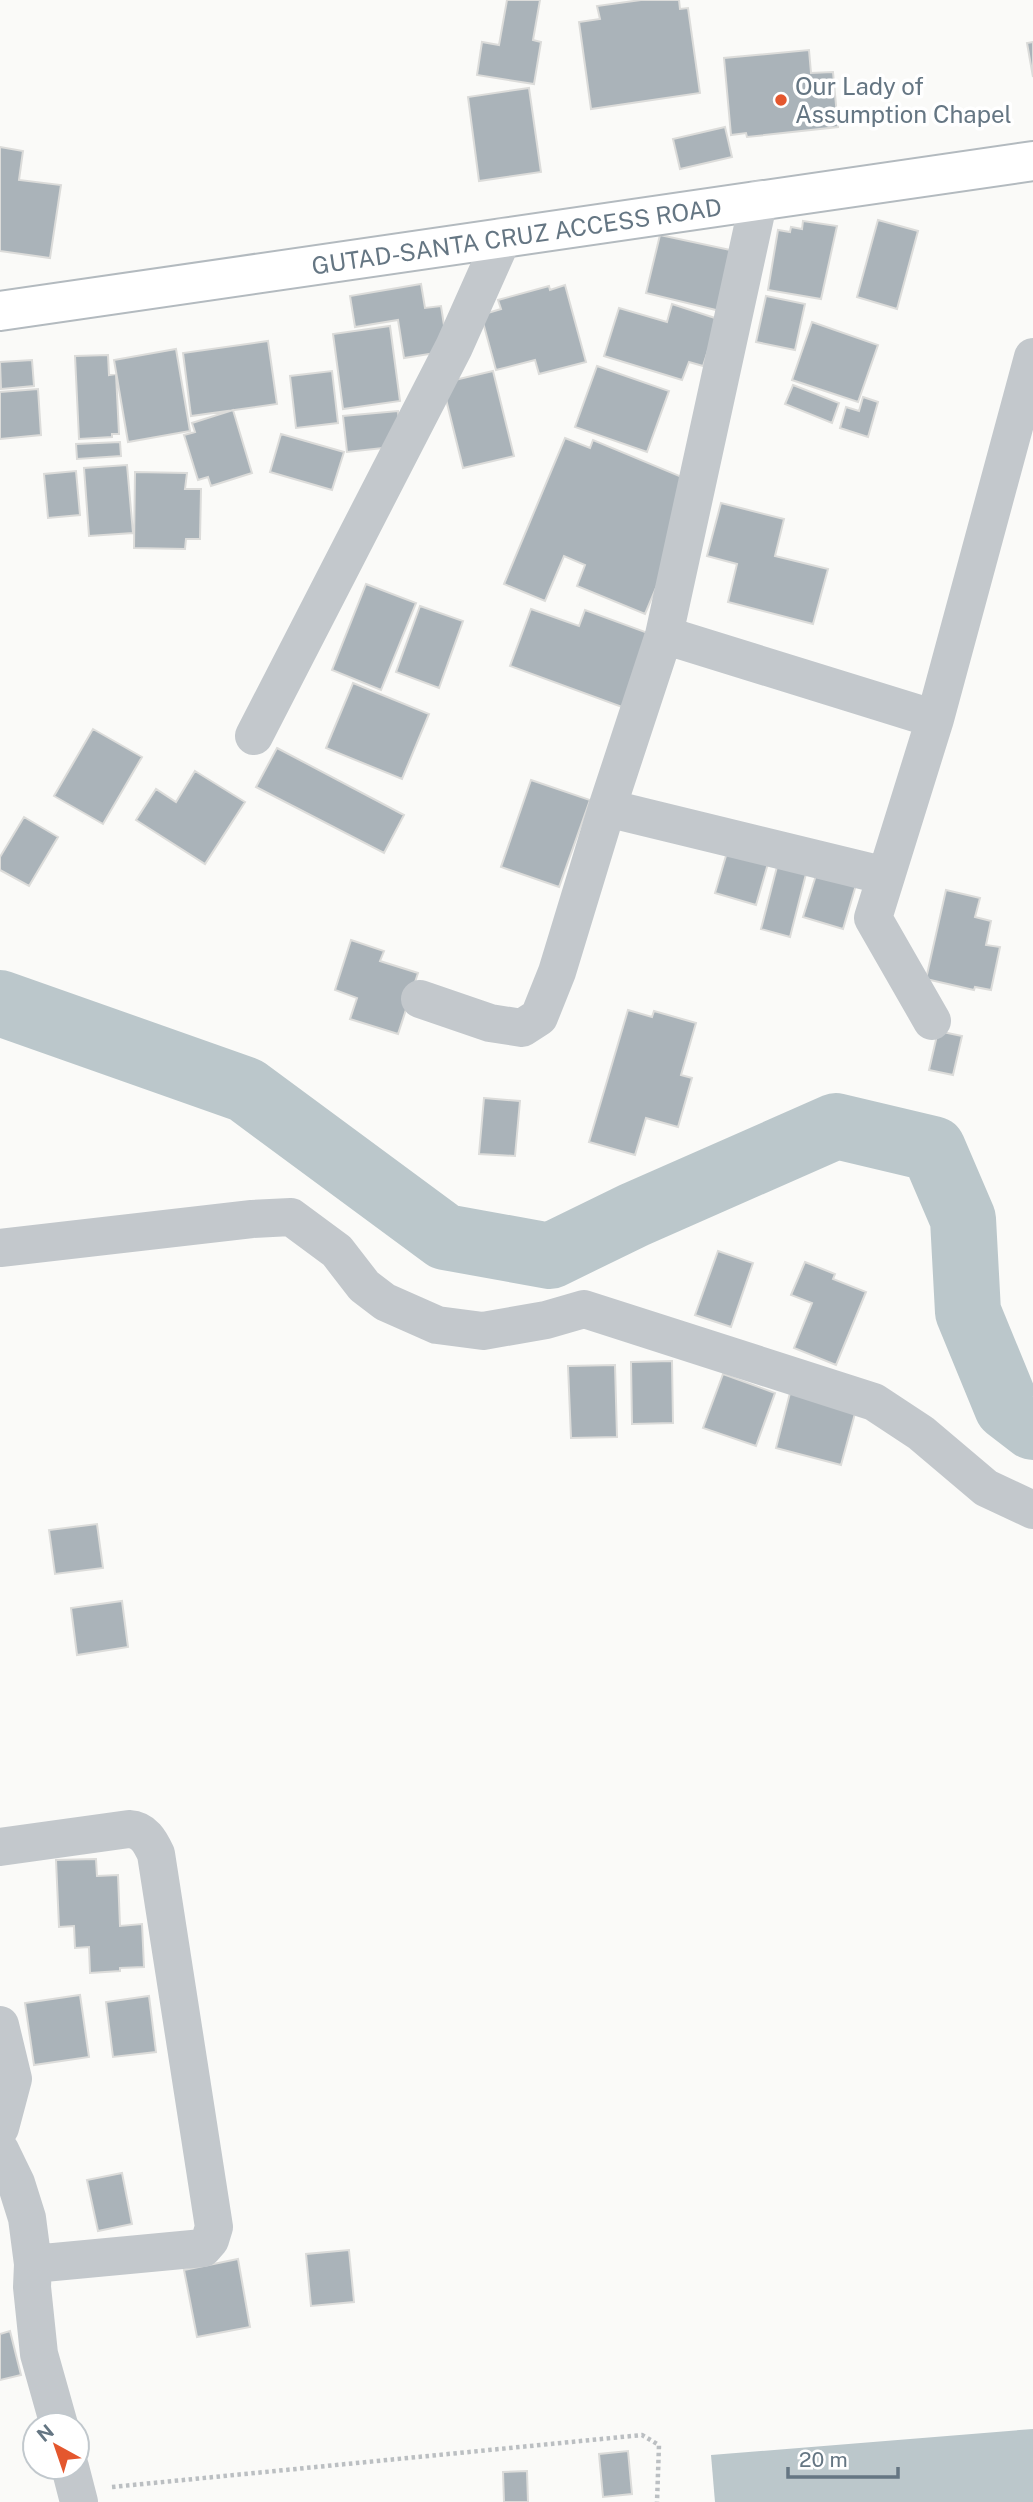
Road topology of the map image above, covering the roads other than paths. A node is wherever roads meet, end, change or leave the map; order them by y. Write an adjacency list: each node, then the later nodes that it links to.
1 (1033, 161): 2 (main road, GUTAD-SANTA CRUZ ACCESS ROAD)
2 (760, 199): 3 (main road, GUTAD-SANTA CRUZ ACCESS ROAD); 6 (street)
3 (503, 237): 4 (main road, GUTAD-SANTA CRUZ ACCESS ROAD); 8 (street)
4 (0, 311)
5 (1033, 357): 7 (street)
6 (664, 635): 7 (street); 9 (street)
7 (935, 719): 10 (street)
8 (254, 736)
9 (607, 808): 10 (street); 11 (street)
10 (886, 876): 12 (street)
11 (420, 999)
12 (932, 1021)
13 (0, 1248): 14 (street)
14 (1033, 1510)
15 (0, 1847): 19 (street)
16 (0, 2025): 17 (street)
17 (0, 2128)
18 (0, 2150): 19 (street)
19 (33, 2264): 20 (street)
20 (54, 2411)

